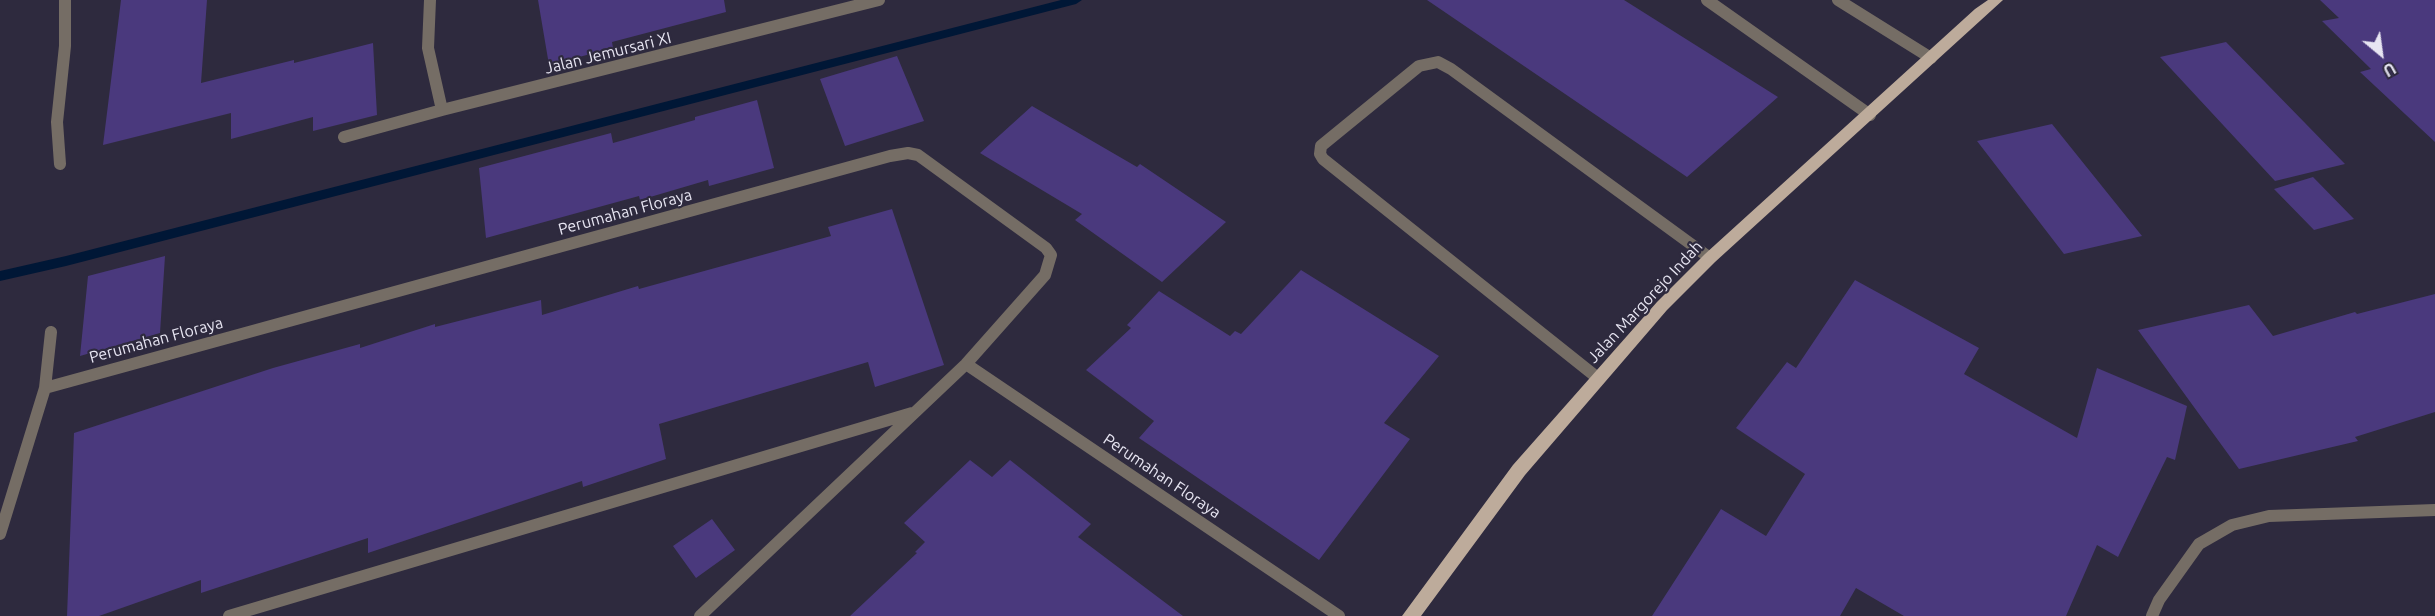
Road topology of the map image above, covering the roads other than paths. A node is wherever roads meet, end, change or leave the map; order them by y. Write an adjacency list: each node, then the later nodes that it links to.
1 (65, 0): 11 (street)
2 (430, 0): 8 (street)
3 (879, 0): 8 (street, Jalan Jemursari XI)
4 (1707, 0): 9 (street)
5 (1838, 0): 7 (street)
6 (1997, 0): 7 (main road, Jalan Margorejo Indah)
7 (1931, 58): 9 (main road, Jalan Margorejo Indah)
8 (442, 110): 10 (street, Jalan Jemursari XI)
9 (1870, 115): 12 (main road, Jalan Margorejo Indah)
10 (344, 137)
11 (60, 164)
12 (1710, 258): 15 (main road, Jalan Margorejo Indah); 15 (street)
13 (51, 332): 16 (street)
14 (966, 364): 16 (street, Perumahan Floraya); 17 (street, Perumahan Floraya); 22 (street, Perumahan Floraya)
15 (1599, 379): 23 (main road, Jalan Margorejo Indah)
16 (45, 387): 19 (street)
17 (915, 412): 20 (street, Perumahan Floraya); 21 (street, Perumahan Floraya)
18 (2435, 510): 24 (street)
19 (0, 534)
20 (229, 616)
21 (700, 616)
22 (1339, 616)
23 (1411, 616)
24 (2152, 616)

